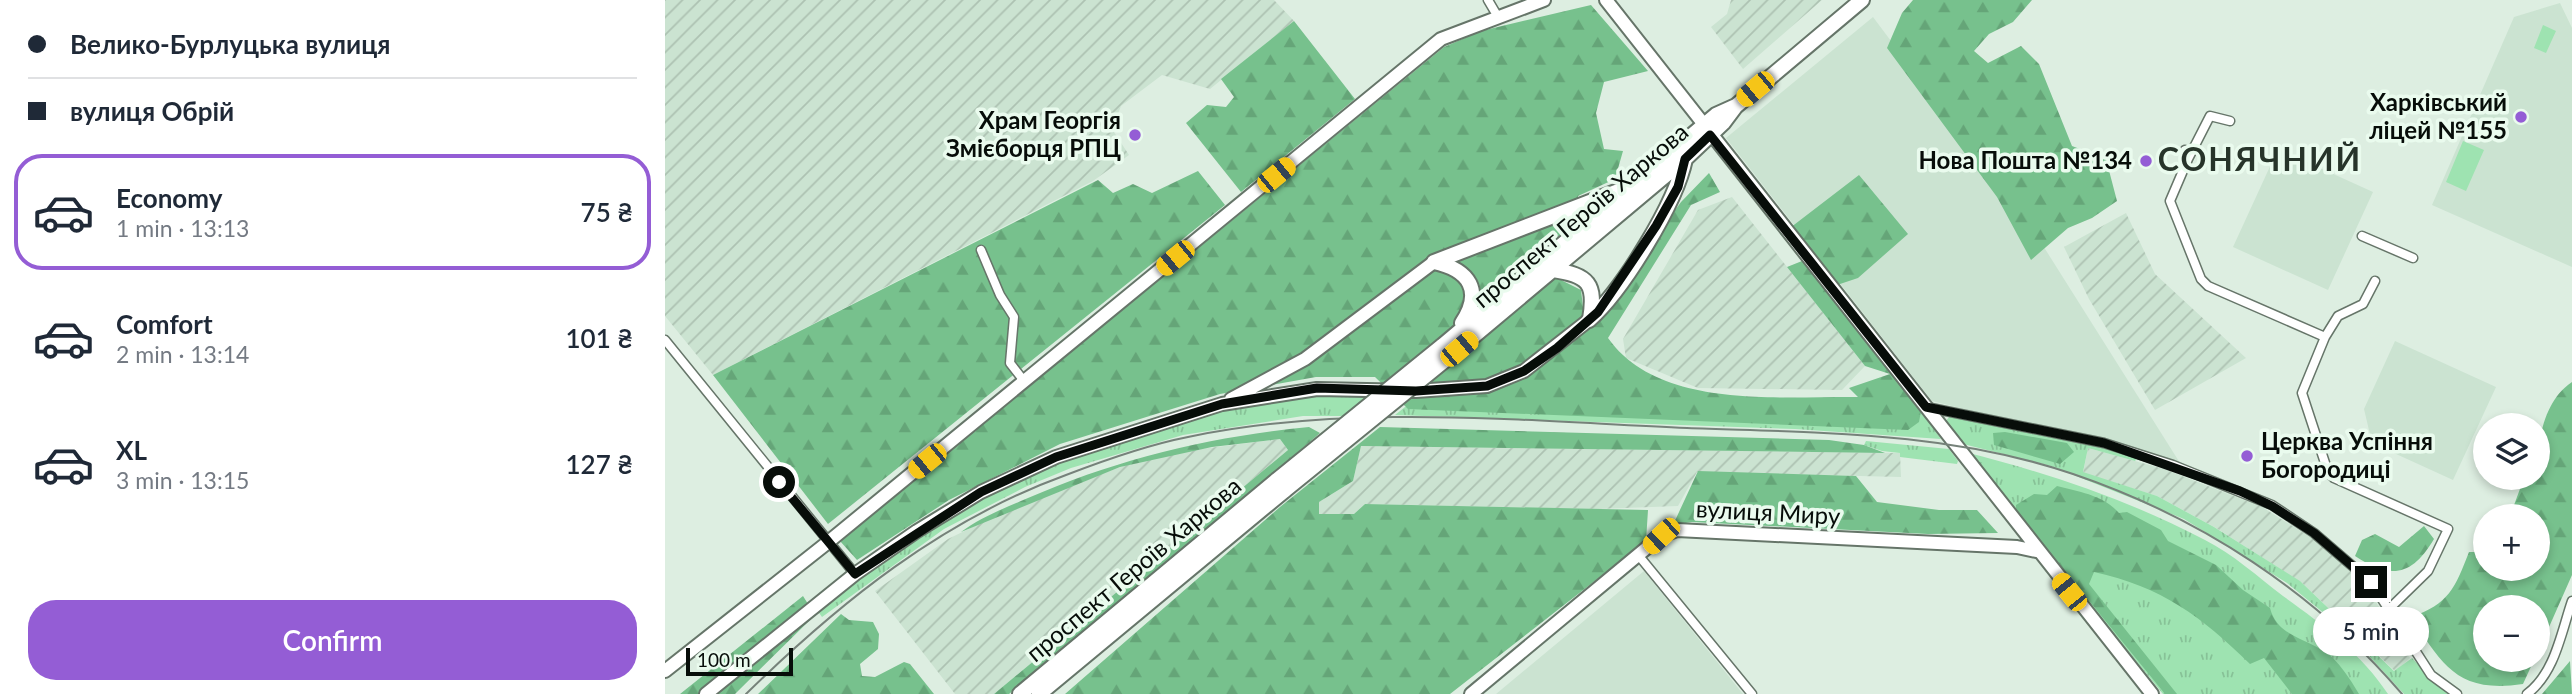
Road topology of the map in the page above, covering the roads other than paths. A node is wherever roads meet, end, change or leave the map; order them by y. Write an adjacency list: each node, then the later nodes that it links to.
1 (1488, 0): 5 (street)
2 (1543, 0): 5 (street)
3 (1606, 0): 7 (street)
4 (1862, 0): 7 (main road, проспект Героїв Харкова)
5 (1498, 17): 20 (street)
6 (2230, 121): 17 (street)
7 (1707, 131): 8 (main road, проспект Героїв Харкова); 9 (main road, проспект Героїв Харкова); 22 (street)
8 (1685, 159): 14 (main road, проспект Героїв Харкова); 16 (main road)
9 (1629, 187): 13 (main road); 19 (main road, проспект Героїв Харкова)
10 (2362, 236): 12 (street)
11 (981, 250): 20 (street)
12 (2413, 258)
13 (1434, 262): 19 (main road); 21 (street)
14 (1553, 270): 16 (main road); 19 (main road, проспект Героїв Харкова)
15 (2375, 281): 17 (street)
16 (1590, 320): 21 (street)
17 (2325, 337): 29 (street)
18 (665, 340): 24 (street)
19 (1448, 346): 23 (main road, bridge)
20 (1024, 381): 24 (street)
21 (1222, 404): 27 (street)
22 (1926, 407): 25 (street); 29 (street)
23 (1281, 485): 32 (main road, проспект Героїв Харкова); 33 (main road, проспект Героїв Харкова)
24 (827, 543): 27 (street); 30 (street)
25 (2036, 551): 26 (street, вулиця Миру); 36 (street)
26 (1639, 556): 34 (street, вулиця Миру); 35 (street)
27 (855, 574): 31 (street)
28 (2572, 601): 38 (street)
29 (2388, 610): 37 (street)
30 (665, 671)
31 (706, 694)
32 (1020, 694)
33 (1039, 694)
34 (1471, 694)
35 (1752, 694)
36 (2152, 694)
37 (2457, 694)
38 (2527, 694)

